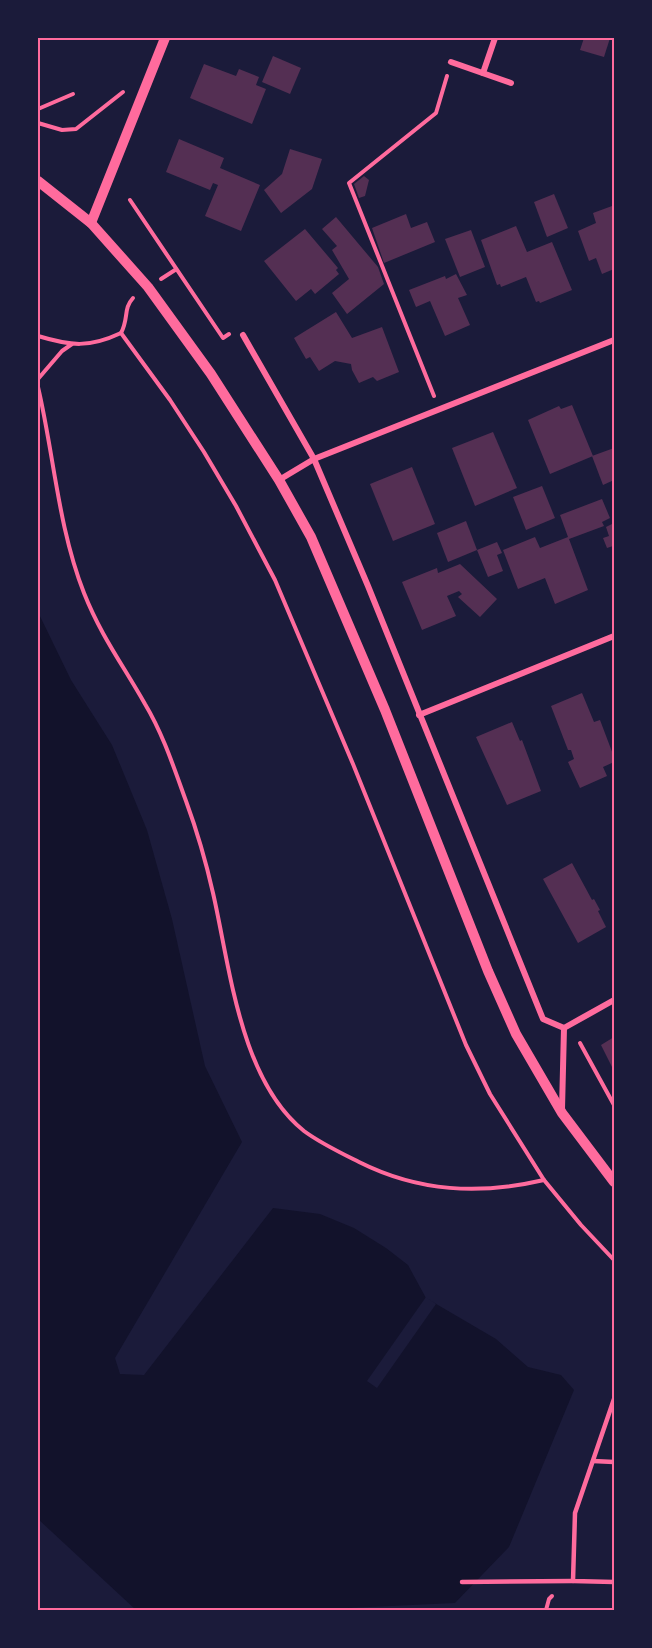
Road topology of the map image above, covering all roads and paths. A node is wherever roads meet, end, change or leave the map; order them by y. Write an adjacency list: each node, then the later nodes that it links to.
1 (165, 38): 6 (street)
2 (495, 38): 4 (street)
3 (451, 63): 4 (street); 23 (path)
4 (483, 74): 5 (street)
5 (511, 83)
6 (143, 93): 9 (path); 12 (street)
7 (73, 94): 8 (path)
8 (38, 111): 9 (path)
9 (38, 124)
10 (38, 181): 12 (street)
11 (129, 200): 13 (path)
12 (91, 223): 25 (street)
13 (175, 270): 14 (path); 17 (path)
14 (158, 281)
15 (133, 298): 16 (path)
16 (121, 333): 20 (path); 32 (path)
17 (243, 335): 24 (street)
18 (38, 336): 20 (path)
19 (615, 340): 23 (street)
20 (72, 344): 21 (path)
21 (38, 379)
22 (38, 387): 32 (path)
23 (440, 410): 24 (street)
24 (314, 459): 25 (street); 27 (street)
25 (279, 480): 31 (street)
26 (615, 636): 27 (street)
27 (419, 715): 29 (street)
28 (615, 1000): 29 (street)
29 (567, 1026): 30 (path); 31 (street)
30 (615, 1105)
31 (562, 1113): 33 (street)
32 (544, 1179): 34 (path)
33 (615, 1182)
34 (615, 1260)
35 (615, 1398): 36 (lane)
36 (593, 1461): 37 (lane); 38 (lane)
37 (615, 1462)
38 (573, 1581): 39 (lane); 40 (lane)
39 (462, 1582)
40 (615, 1582)

